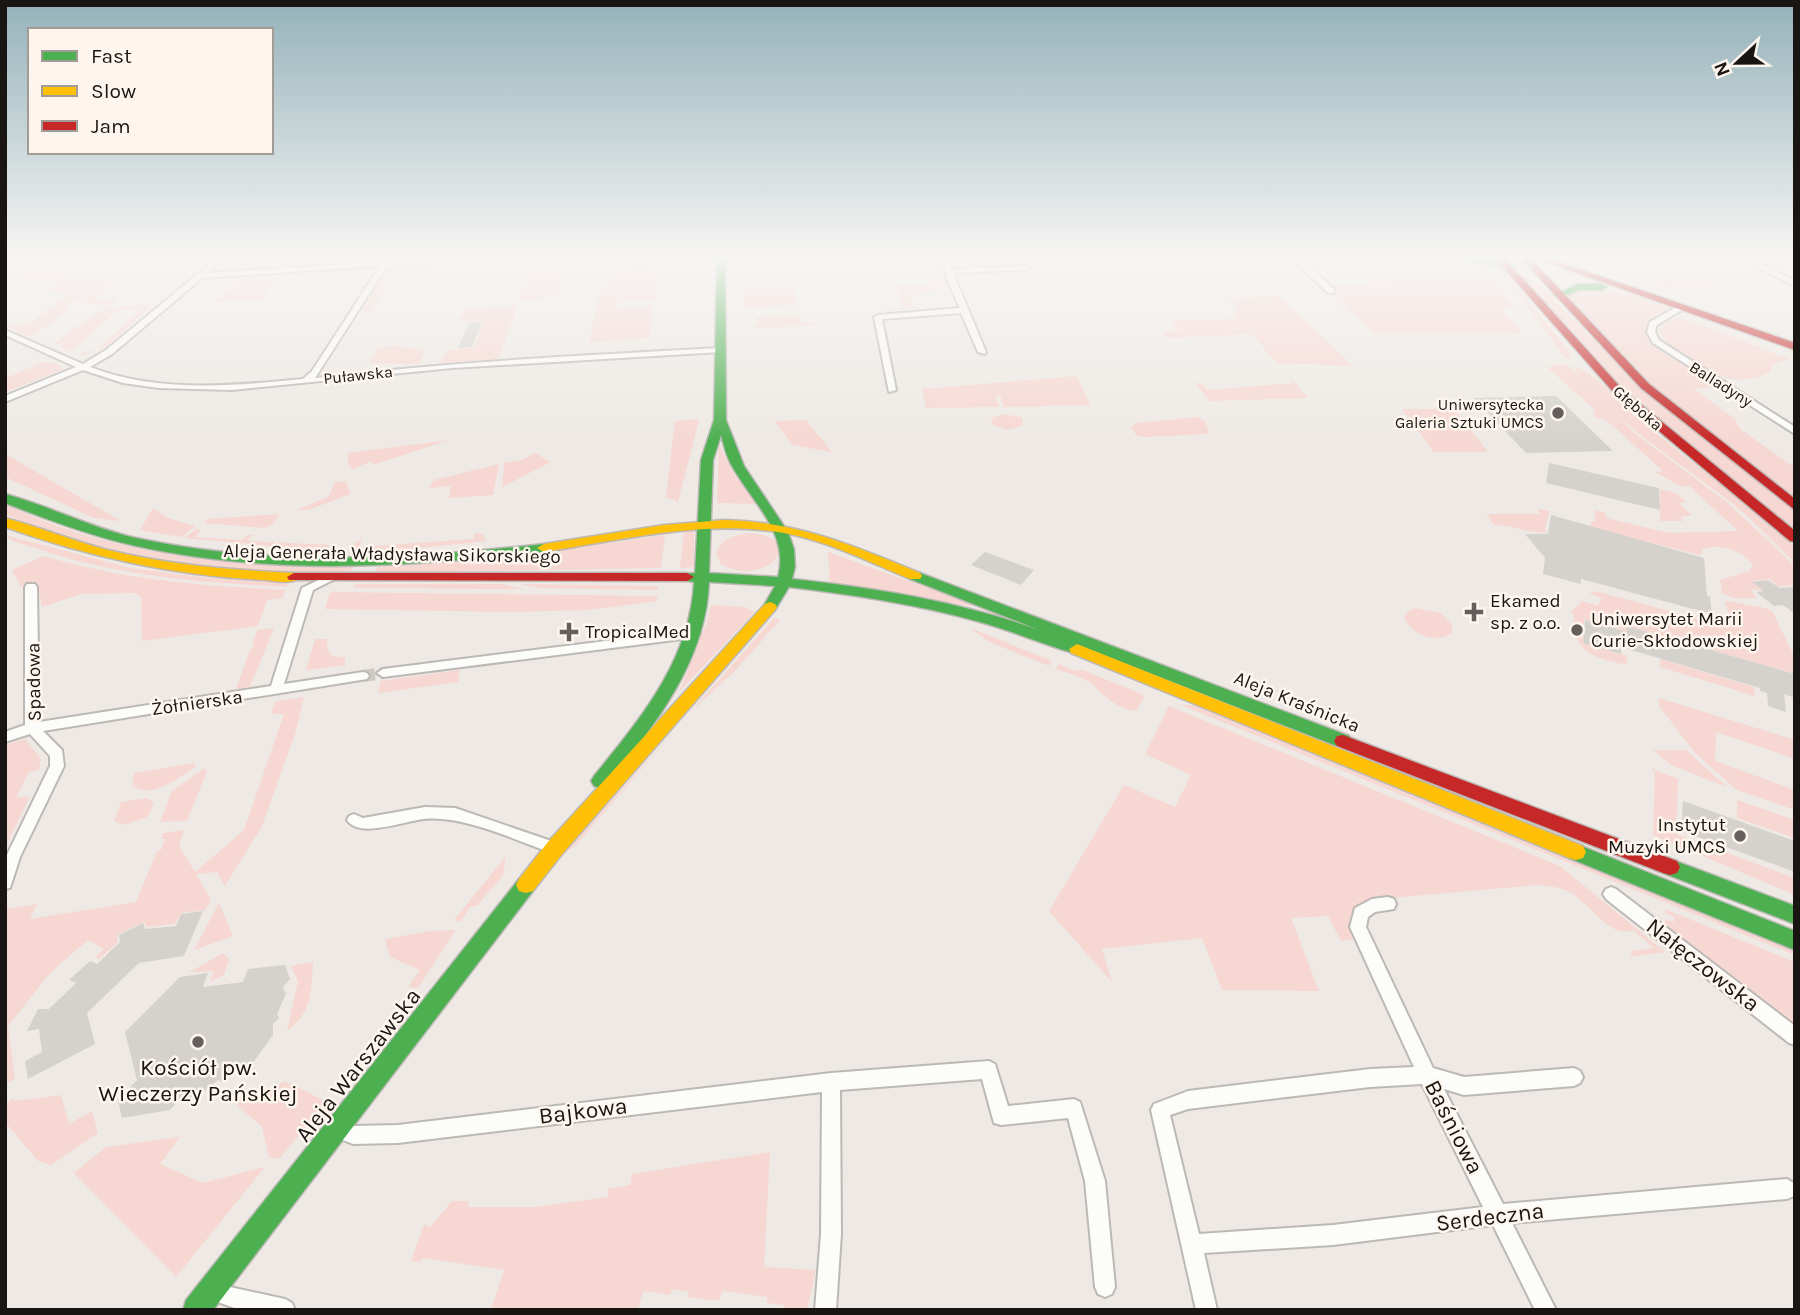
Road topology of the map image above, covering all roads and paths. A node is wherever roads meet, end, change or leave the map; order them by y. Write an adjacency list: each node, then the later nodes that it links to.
1 (148, 320): 14 (street)
2 (348, 320): 15 (street)
3 (721, 320): 12 (street)
4 (879, 320): 16 (street)
5 (969, 320): 13 (street)
6 (1555, 320): 25 (street, Głęboka)
7 (1582, 320): 21 (street, Głęboka)
8 (1659, 320): 19 (street, Balladyny)
9 (1717, 320): 11 (street)
10 (5, 332): 14 (street, Puławska)
11 (1795, 347)
12 (721, 350): 15 (street, Puławska); 18 (street)
13 (982, 352)
14 (84, 367): 15 (street, Puławska); 17 (street)
15 (307, 380)
16 (892, 390)
17 (5, 399)
18 (720, 419): 23 (street, Aleja Warszawska); 24 (street)
19 (1795, 432)
20 (5, 498): 23 (street, Aleja Generała Władysława Sikorskiego)
21 (1795, 506)
22 (5, 522): 27 (street, Aleja Generała Władysława Sikorskiego)
23 (703, 526): 24 (street, Aleja Generała Władysława Sikorskiego); 26 (street, Aleja Warszawska)
24 (784, 529): 28 (street); 41 (street, Aleja Kraśnicka)
25 (1795, 538)
26 (702, 578): 27 (street, Aleja Generała Władysława Sikorskiego); 28 (street, Aleja Generała Władysława Sikorskiego); 30 (street, Aleja Warszawska)
27 (303, 583): 33 (street)
28 (785, 584): 37 (street, Aleja Warszawska); 42 (street, Aleja Kraśnicka)
29 (31, 587): 34 (street, Spadowa)
30 (694, 634): 31 (street); 37 (street, Aleja Warszawska)
31 (383, 673)
32 (363, 676): 33 (street, Żołnierska)
33 (276, 689): 34 (street, Żołnierska)
34 (32, 728): 35 (street, Żołnierska); 38 (street, Spadowa)
35 (5, 737)
36 (354, 820): 37 (street)
37 (555, 848): 48 (street, Aleja Warszawska)
38 (5, 883)
39 (1611, 894): 43 (street, Nałęczowska)
40 (1388, 904): 44 (street, Baśniowa)
41 (1795, 915)
42 (1795, 940)
43 (1795, 1037)
44 (1427, 1075): 45 (street); 47 (street); 50 (street, Baśniowa)
45 (1574, 1077)
46 (831, 1082): 48 (street, Bajkowa); 52 (street, Bajkowa); 56 (street)
47 (1160, 1110): 51 (street)
48 (337, 1128): 53 (street, Aleja Warszawska)
49 (1787, 1189): 50 (street, Serdeczna)
50 (1499, 1217): 51 (street, Serdeczna); 58 (street, Baśniowa)
51 (1194, 1244): 57 (street)
52 (1105, 1287)
53 (211, 1290): 54 (street, Aleja Warszawska); 55 (street)
54 (196, 1310)
55 (285, 1310)
56 (825, 1310)
57 (1207, 1310)
58 (1546, 1310)

